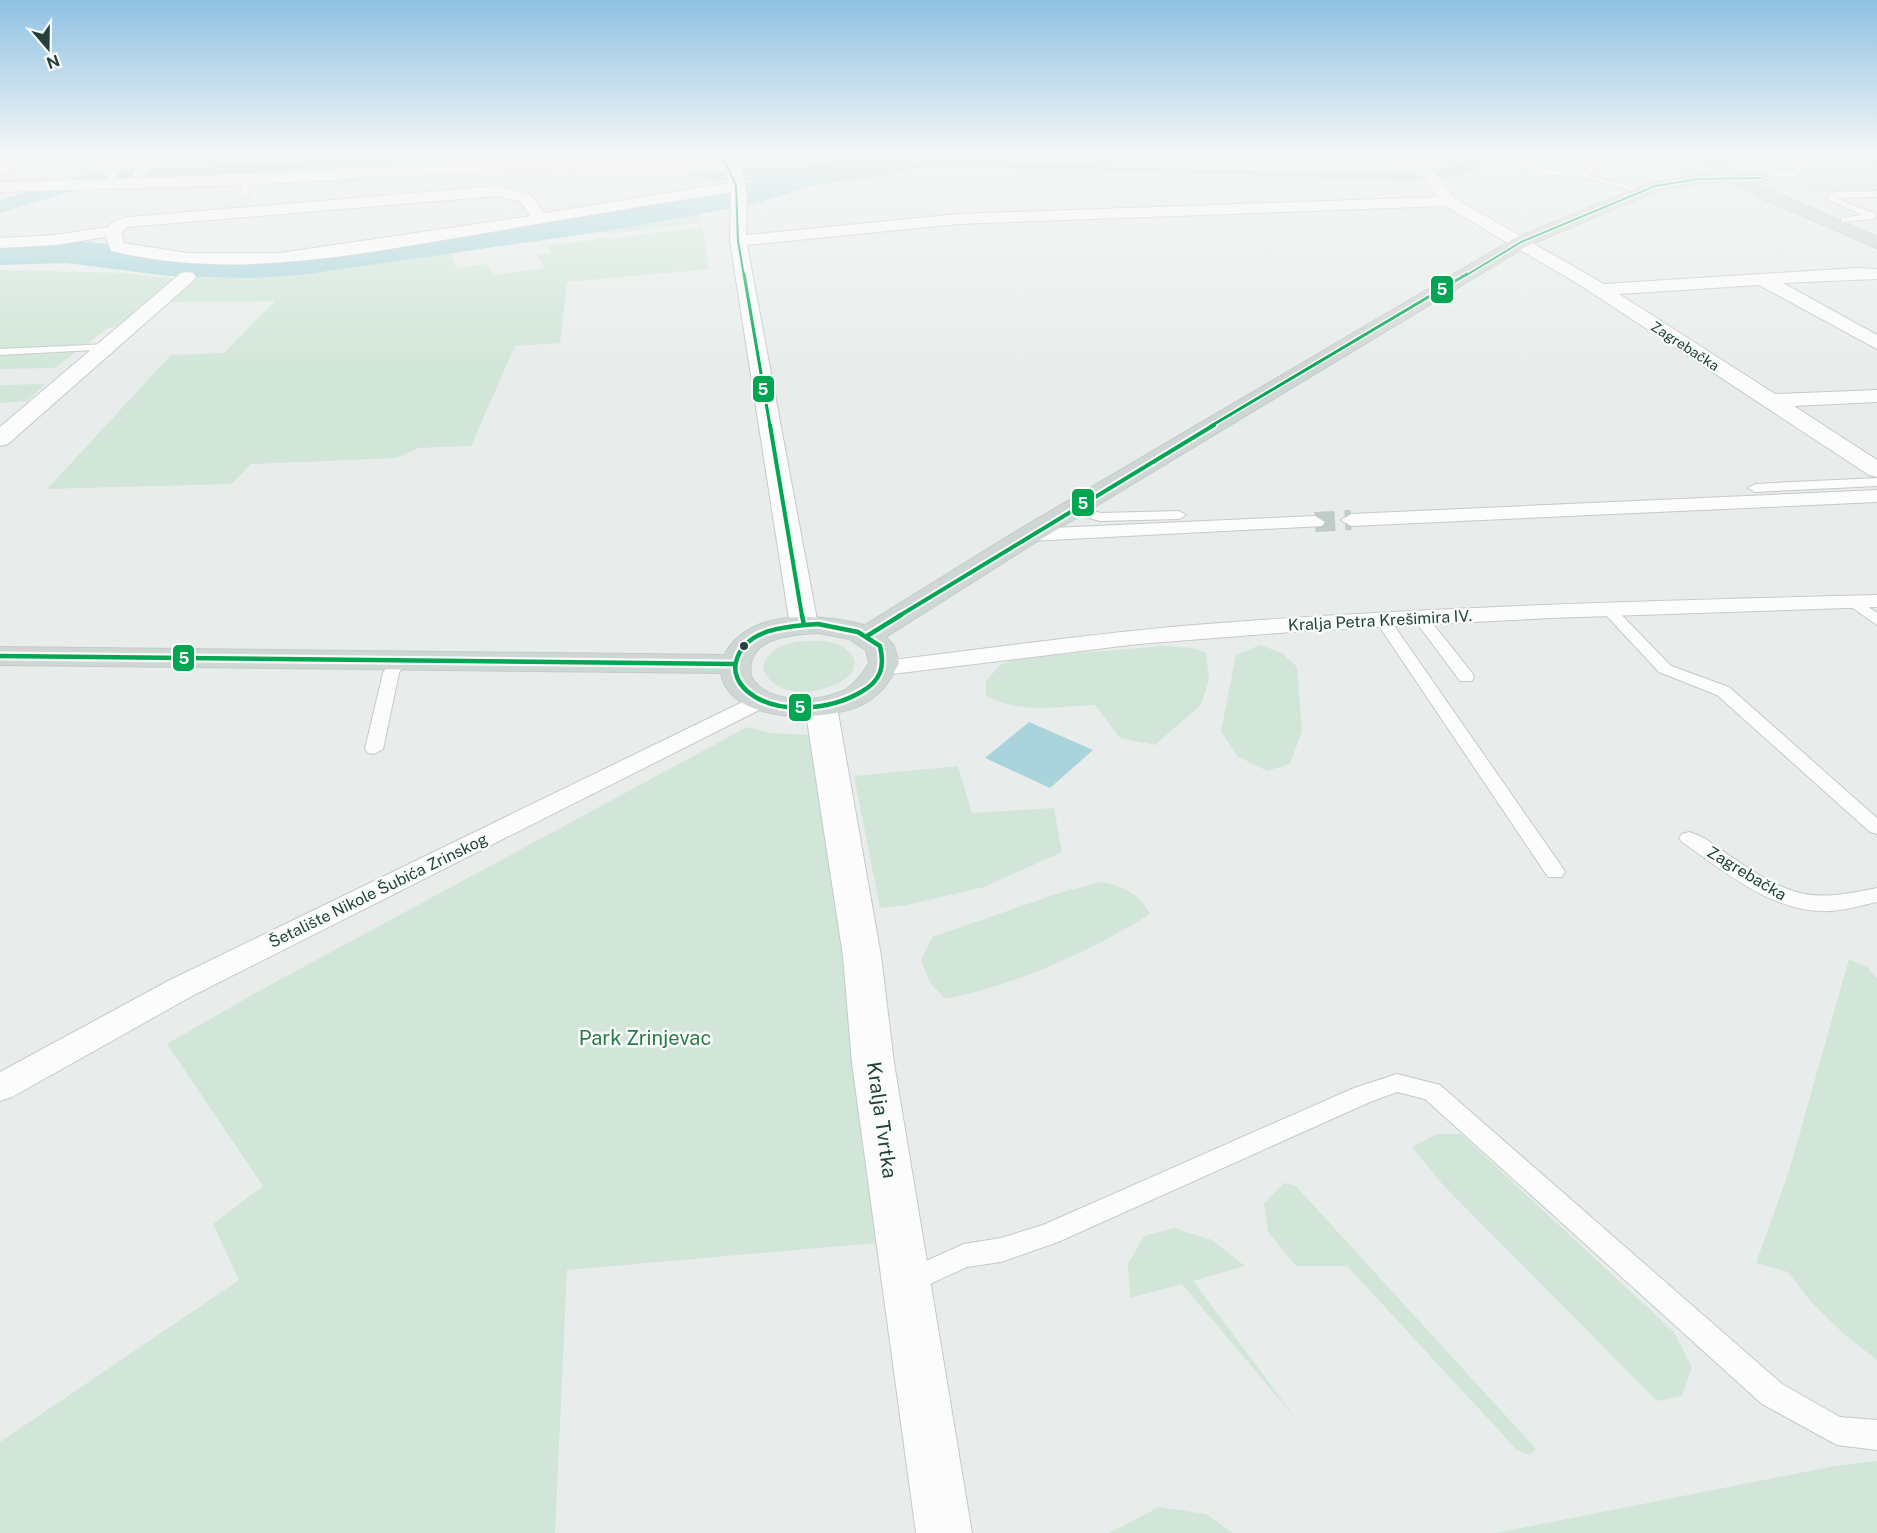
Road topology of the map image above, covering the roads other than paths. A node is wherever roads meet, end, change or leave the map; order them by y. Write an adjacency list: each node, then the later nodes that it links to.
1 (117, 227): 9 (street)
2 (494, 227): 9 (street)
3 (737, 227): 11 (street)
4 (890, 227): 11 (street)
5 (1493, 227): 12 (street, Zagrebačka)
6 (1557, 227): 12 (main road)
7 (1839, 227): 14 (main road)
8 (1859, 227): 10 (main road)
9 (113, 231): 13 (street)
10 (1877, 234)
11 (738, 241): 40 (street)
12 (1521, 242): 18 (street, Zagrebačka); 29 (main road)
13 (0, 243)
14 (1877, 243)
15 (1877, 274): 17 (street)
16 (187, 277): 20 (street)
17 (1762, 279): 18 (street); 19 (street)
18 (1601, 290): 23 (street, Zagrebačka)
19 (1877, 343)
20 (109, 347): 21 (lane); 24 (street)
21 (0, 352)
22 (1877, 396): 23 (street)
23 (1770, 401): 25 (street, Zagrebačka)
24 (0, 439)
25 (1877, 470)
26 (1877, 482): 27 (lane)
27 (1755, 488)
28 (1877, 496): 31 (street)
29 (1072, 509): 30 (lane); 33 (main road)
30 (1179, 515)
31 (1351, 520)
32 (1315, 522): 33 (street)
33 (1030, 535): 41 (main road)
34 (1877, 601): 35 (street, Kralja Petra Krešimira IV.)
35 (1852, 602): 36 (street, Kralja Petra Krešimira IV.); 39 (lane)
36 (1608, 609): 37 (street, Kralja Petra Krešimira IV.); 50 (lane)
37 (1420, 618): 38 (street, Kralja Petra Krešimira IV.); 46 (lane)
38 (1383, 620): 45 (street, Kralja Petra Krešimira IV.); 52 (lane)
39 (1877, 620)
40 (804, 624): 41 (main road); 44 (main road)
41 (867, 636): 45 (main road)
42 (0, 656): 43 (main road)
43 (397, 660): 44 (main road); 49 (lane)
44 (734, 664): 47 (main road)
45 (884, 668): 48 (main road)
46 (1466, 677)
47 (761, 700): 48 (main road); 54 (street, Šetalište Nikole Šubića Zrinskog)
48 (821, 706): 55 (street, Kralja Tvrtka)
49 (374, 749)
50 (1877, 828)
51 (1689, 838): 53 (lane, Zagrebačka)
52 (1555, 872)
53 (1877, 895)
54 (0, 1088)
55 (908, 1282): 56 (lane); 57 (street, Kralja Tvrtka)
56 (1877, 1435)
57 (944, 1533)

